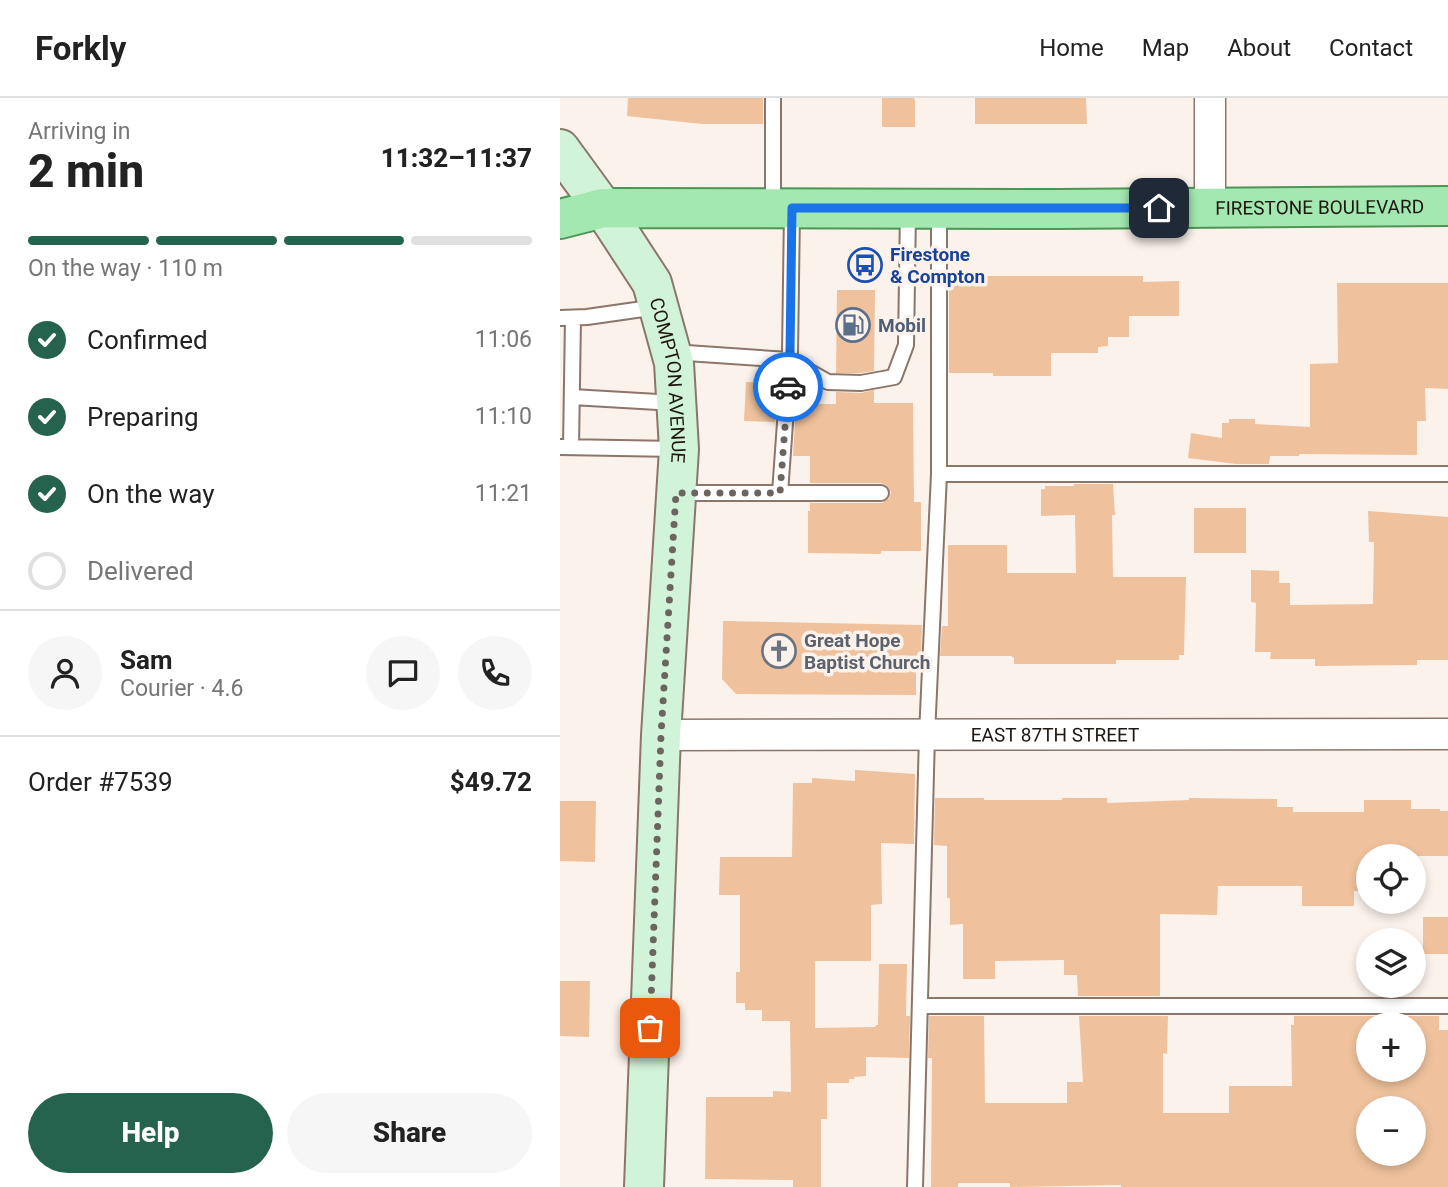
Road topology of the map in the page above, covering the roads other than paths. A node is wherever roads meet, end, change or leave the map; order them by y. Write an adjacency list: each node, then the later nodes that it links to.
1 (773, 98): 7 (lane)
2 (1210, 98): 9 (street)
3 (560, 149): 6 (main road, COMPTON AVENUE)
4 (560, 194): 6 (main road, FIRESTONE BOULEVARD)
5 (1448, 206): 9 (main road, FIRESTONE BOULEVARD)
6 (603, 208): 7 (main road, FIRESTONE BOULEVARD); 10 (main road, FIRESTONE BOULEVARD); 11 (main road, COMPTON AVENUE)
7 (783, 208): 8 (main road, FIRESTONE BOULEVARD); 14 (lane)
8 (923, 208): 9 (main road, FIRESTONE BOULEVARD); 14 (lane); 19 (lane)
9 (1210, 208)
10 (560, 219)
11 (659, 307): 12 (lane); 13 (main road, COMPTON AVENUE)
12 (567, 318): 15 (lane)
13 (671, 352): 14 (lane); 16 (main road, COMPTON AVENUE)
14 (789, 360): 22 (lane)
15 (572, 397): 16 (lane); 17 (lane)
16 (676, 403): 18 (main road, COMPTON AVENUE)
17 (566, 447): 18 (lane)
18 (679, 449): 21 (main road, COMPTON AVENUE)
19 (939, 474): 20 (lane); 26 (lane)
20 (1448, 474)
21 (676, 493): 22 (lane); 25 (main road, COMPTON AVENUE)
22 (780, 493): 23 (lane)
23 (881, 493)
24 (1448, 734): 26 (street, EAST 87TH STREET)
25 (661, 735): 26 (street, EAST 87TH STREET); 29 (main road, COMPTON AVENUE)
26 (927, 735): 27 (lane)
27 (920, 1006): 28 (lane); 30 (lane)
28 (1448, 1006)
29 (644, 1187)
30 (915, 1187)

